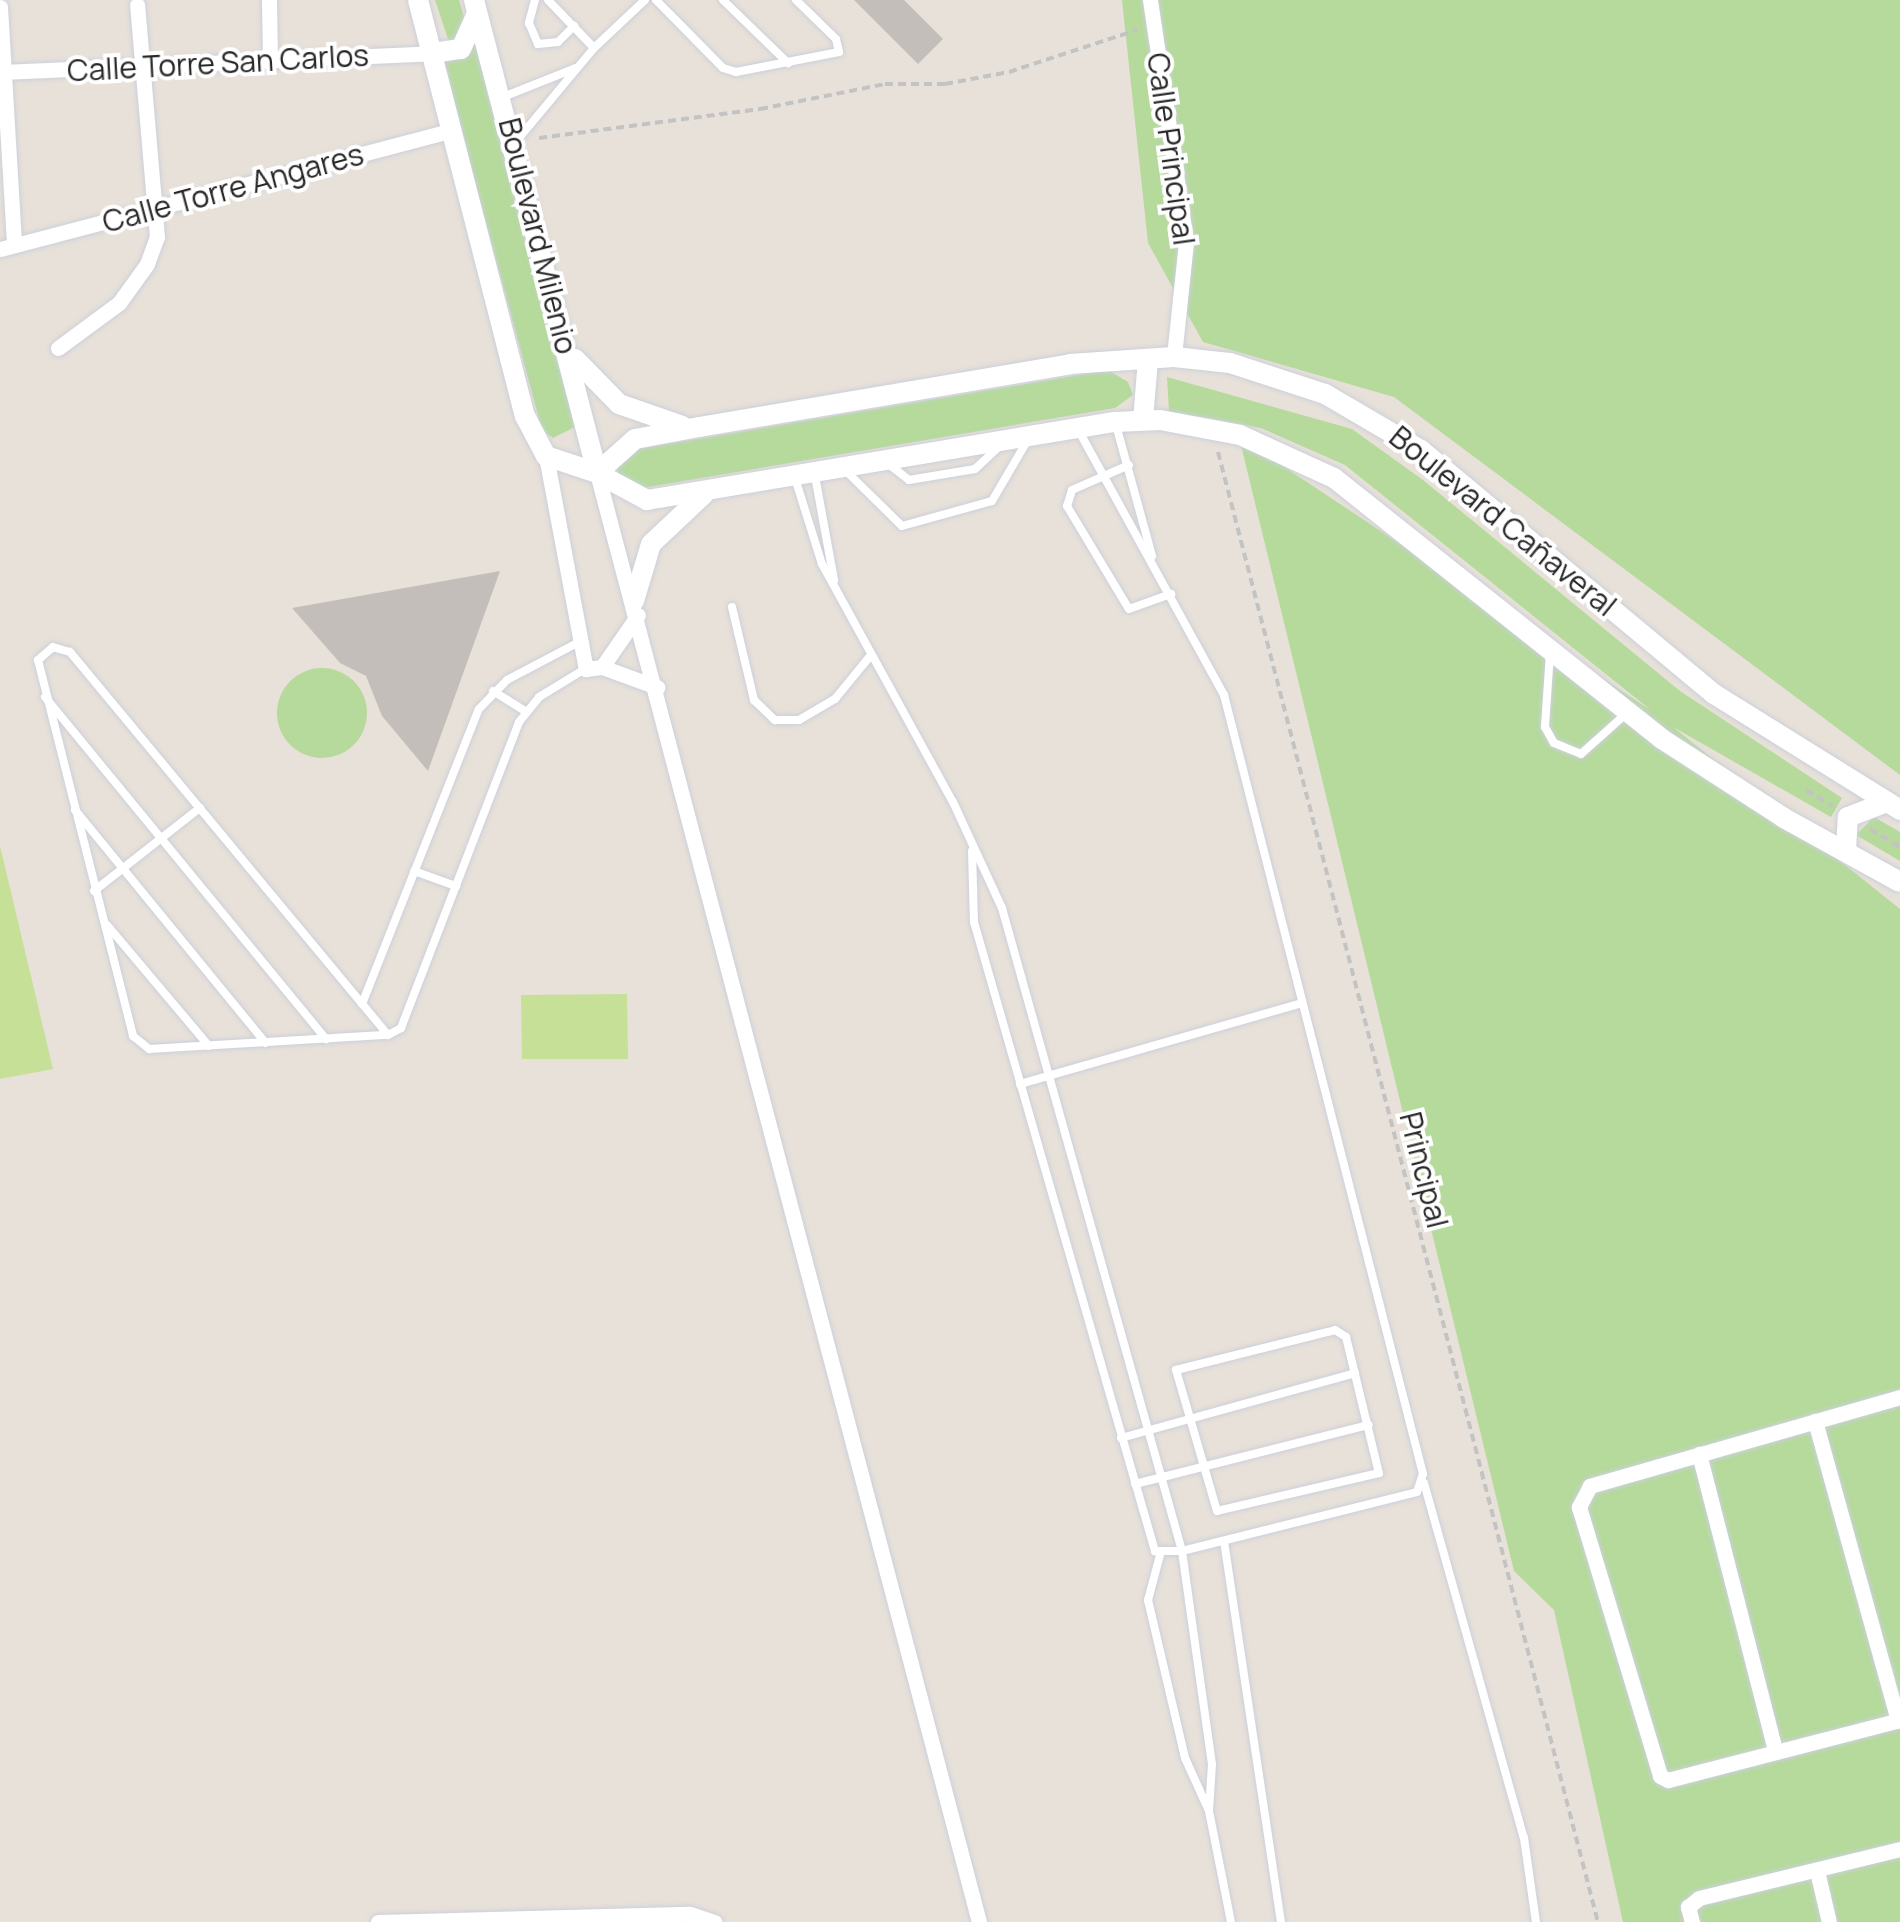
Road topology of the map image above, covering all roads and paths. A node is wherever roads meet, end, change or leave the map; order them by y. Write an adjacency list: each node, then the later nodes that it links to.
1 (269, 0): 17 (street)
2 (418, 0): 16 (street, Boulevard Milenio)
3 (535, 0): 14 (lane)
4 (548, 0): 14 (lane)
5 (645, 0): 15 (lane)
6 (656, 0): 18 (lane)
7 (724, 0): 18 (lane)
8 (796, 0): 18 (lane)
9 (1150, 0): 13 (street, Calle Principal)
10 (137, 5): 19 (street)
11 (476, 5): 16 (street); 22 (street, Boulevard Milenio)
12 (0, 7): 21 (street)
13 (1154, 24): 24 (path); 30 (street, Calle Principal)
14 (574, 26): 15 (lane)
15 (594, 48): 20 (lane)
16 (432, 53): 17 (street, Calle Torre San Carlos); 23 (street, Boulevard Milenio)
17 (270, 60): 19 (street, Calle Torre San Carlos)
18 (788, 64)
19 (142, 66): 21 (street, Calle Torre San Carlos); 26 (street)
20 (580, 67): 22 (lane); 25 (lane)
21 (4, 72): 27 (street)
22 (503, 98): 25 (street, Boulevard Milenio)
23 (451, 131): 26 (street, Calle Torre Angares); 38 (street, Boulevard Milenio)
24 (539, 138)
25 (514, 144): 28 (street, Boulevard Milenio)
26 (152, 209): 27 (street, Calle Torre Angares); 29 (street)
27 (7, 247)
28 (565, 341): 34 (street); 42 (street, Boulevard Milenio)
29 (58, 348)
30 (1174, 357): 31 (street, Boulevard Cañaveral); 60 (street, Boulevard Cañaveral)
31 (1148, 359): 32 (street); 34 (street, Boulevard Cañaveral)
32 (1143, 420): 33 (street); 36 (street)
33 (1116, 422): 35 (street); 39 (lane)
34 (699, 427): 42 (street, Boulevard Cañaveral)
35 (1076, 428): 37 (street); 43 (lane)
36 (1212, 428): 51 (street); 105 (path, Principal)
37 (1030, 435): 40 (street); 40 (lane)
38 (546, 456): 42 (street); 50 (street)
39 (1129, 464): 43 (lane); 45 (lane)
40 (840, 466): 41 (street)
41 (804, 472): 44 (street); 46 (lane); 46 (lane)
42 (597, 473): 44 (street); 49 (street)
43 (1103, 476): 45 (lane); 47 (lane)
44 (718, 486): 49 (street)
45 (1152, 556): 47 (lane)
46 (835, 585): 52 (lane)
47 (1171, 594): 72 (lane)
48 (732, 607): 52 (lane)
49 (636, 608): 53 (street); 54 (street)
50 (579, 642): 53 (street); 55 (lane)
51 (1550, 648): 58 (street); 58 (lane)
52 (871, 655): 64 (lane)
53 (594, 668): 54 (street); 57 (lane)
54 (656, 687): 101 (street)
55 (493, 692): 57 (lane); 66 (lane)
56 (42, 693): 59 (lane); 61 (lane); 62 (lane)
57 (525, 712): 68 (lane)
58 (1628, 712): 63 (street)
59 (72, 806): 65 (lane); 69 (lane)
60 (1893, 806): 63 (street)
61 (200, 808): 62 (lane); 71 (lane)
62 (161, 839): 65 (lane); 74 (lane)
63 (1846, 850): 67 (street)
64 (972, 852): 77 (lane); 78 (lane)
65 (123, 868): 69 (lane); 75 (lane)
66 (414, 871): 68 (lane); 71 (lane)
67 (1900, 882)
68 (456, 886): 73 (lane)
69 (94, 891): 70 (lane)
70 (104, 922): 76 (lane); 76 (lane)
71 (362, 1004): 73 (lane)
72 (1299, 1004): 77 (lane); 89 (lane)
73 (388, 1035): 74 (lane)
74 (326, 1040): 75 (lane)
75 (266, 1042): 76 (lane)
76 (209, 1046)
77 (1048, 1076): 78 (lane); 84 (lane)
78 (1020, 1084): 85 (lane)
79 (1355, 1374): 81 (lane); 81 (lane); 83 (lane)
80 (1900, 1397): 82 (street)
81 (1187, 1419): 84 (lane); 87 (lane)
82 (1815, 1421): 86 (street); 94 (street)
83 (1369, 1425): 87 (lane); 87 (lane)
84 (1148, 1430): 85 (lane); 88 (lane)
85 (1122, 1438): 90 (lane)
86 (1699, 1454): 95 (street); 95 (street)
87 (1200, 1468): 88 (lane)
88 (1162, 1477): 90 (lane); 92 (lane)
89 (1424, 1482): 91 (lane); 104 (lane)
90 (1135, 1484): 93 (lane)
91 (1224, 1541): 92 (lane); 103 (lane)
92 (1182, 1552): 93 (lane); 96 (lane)
93 (1160, 1555): 96 (lane)
94 (1899, 1720): 95 (street)
95 (1775, 1751)
96 (1209, 1811): 102 (lane)
97 (1900, 1850): 98 (street)
98 (1817, 1871): 106 (street); 107 (street)
99 (378, 1922): 100 (street)
100 (715, 1922)
101 (980, 1922)
102 (1232, 1922)
103 (1282, 1922)
104 (1536, 1922)
105 (1598, 1922)
106 (1692, 1922)
107 (1830, 1922)

